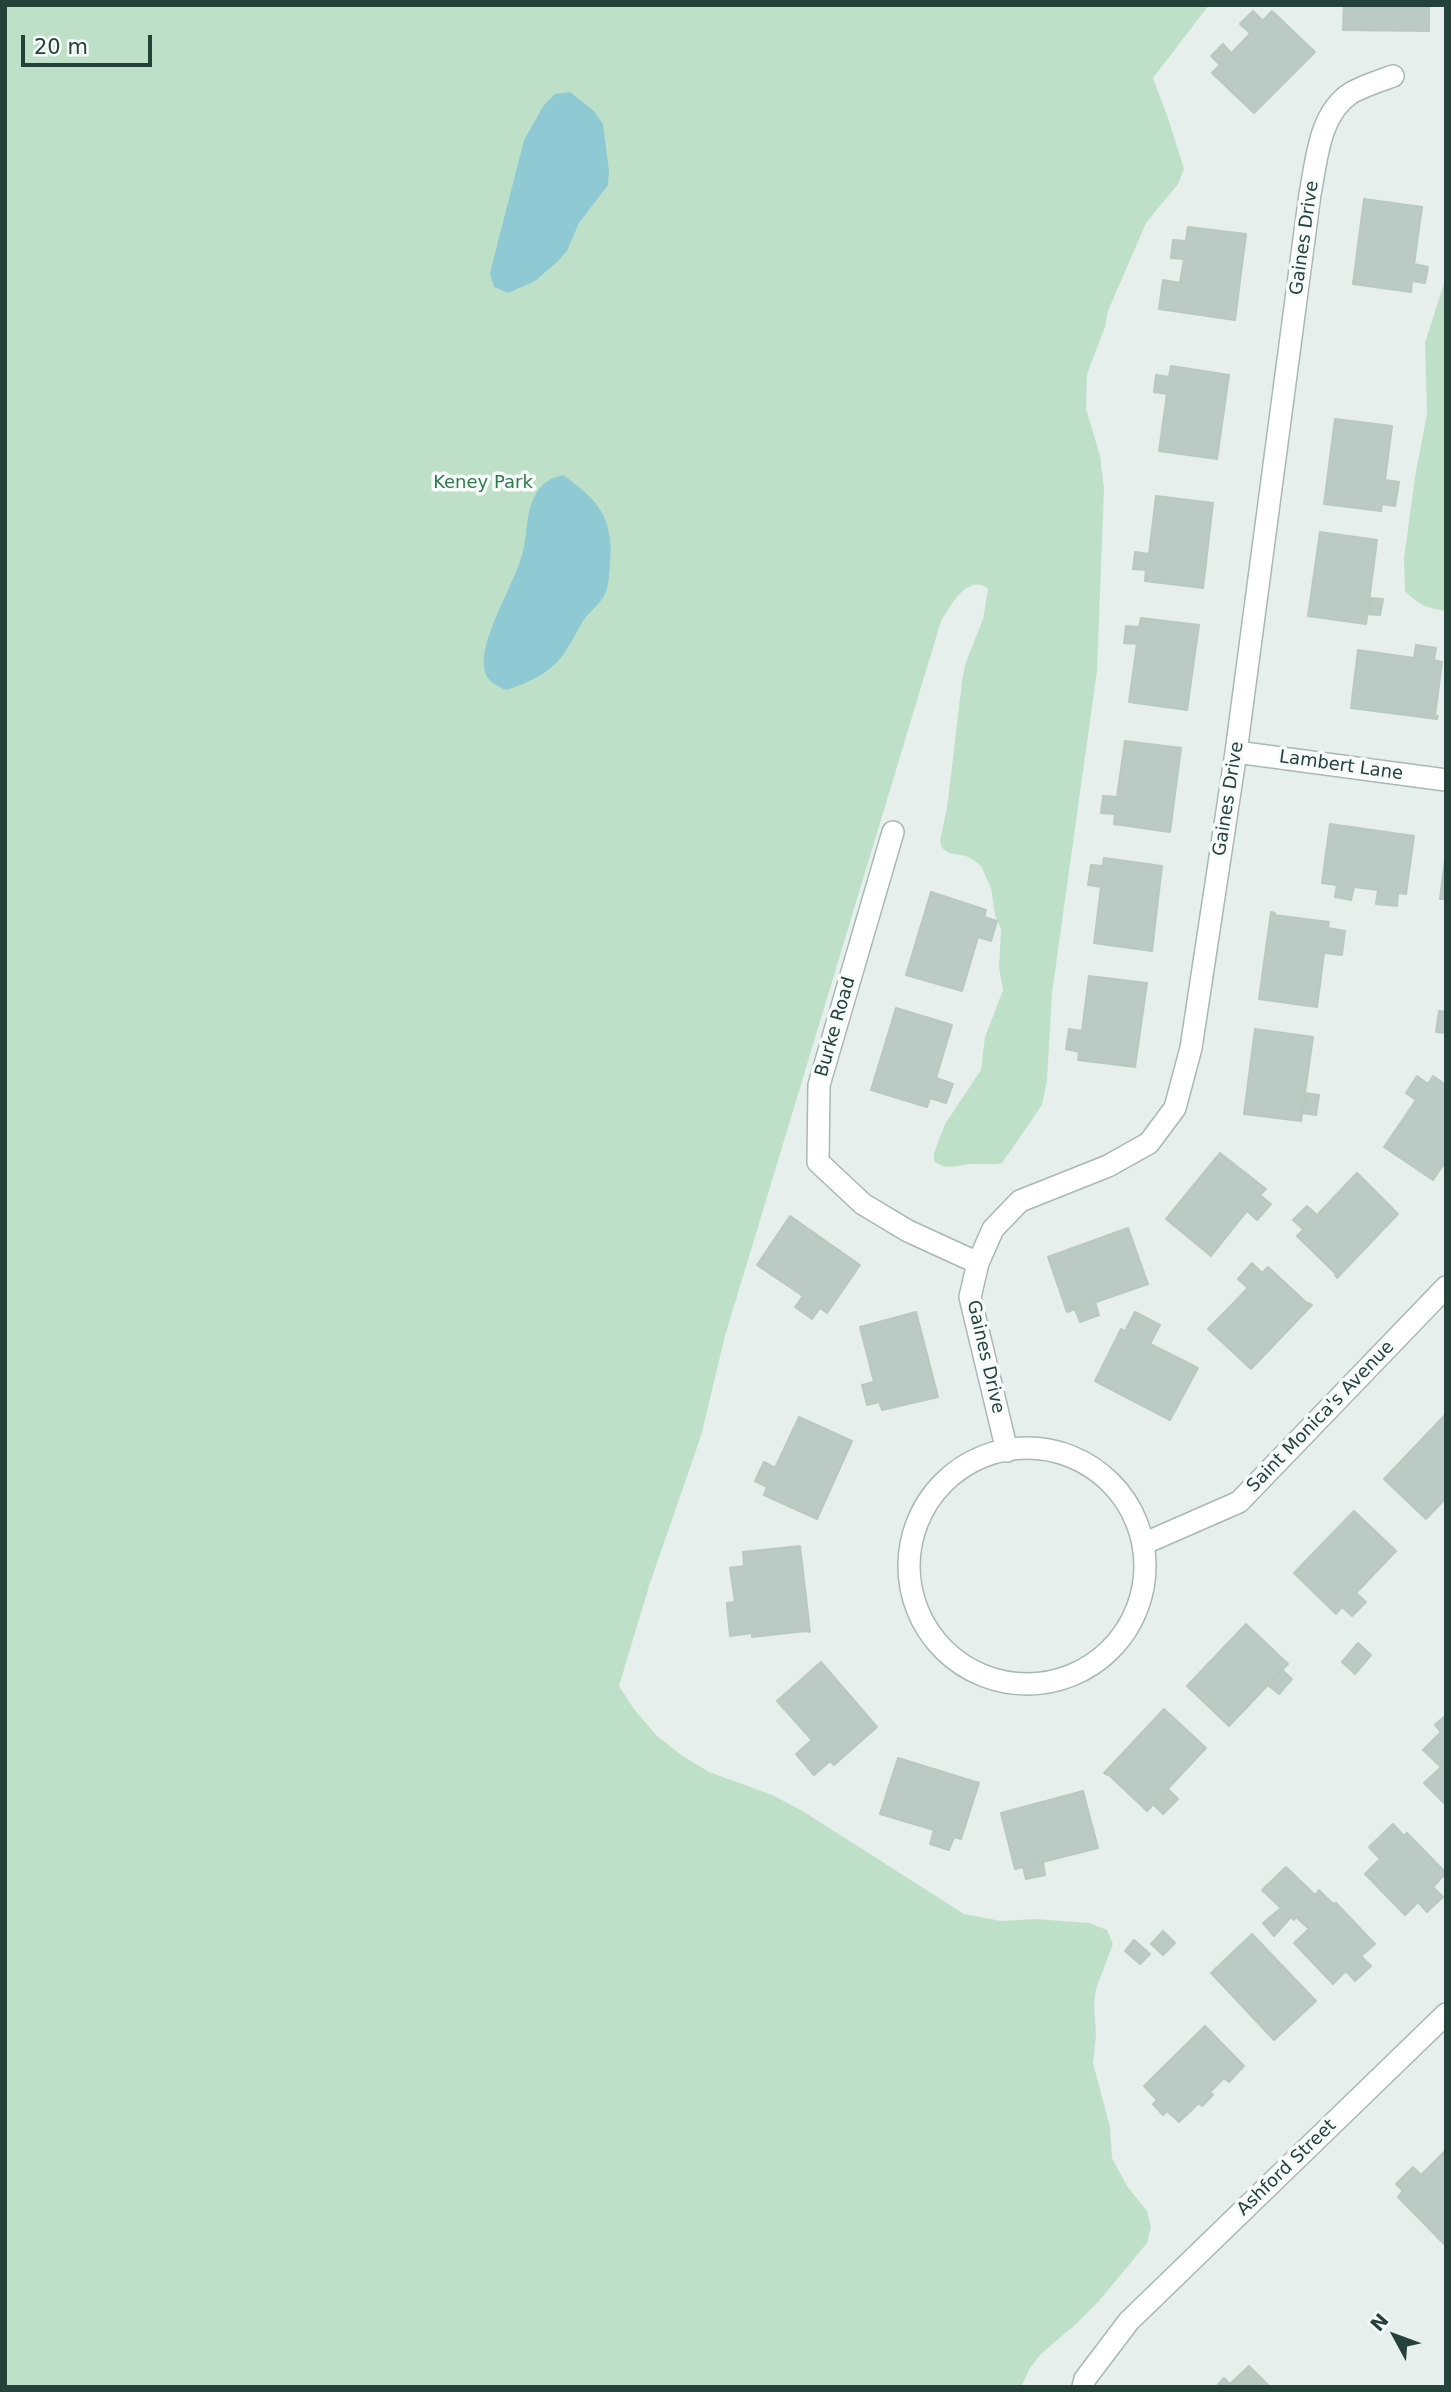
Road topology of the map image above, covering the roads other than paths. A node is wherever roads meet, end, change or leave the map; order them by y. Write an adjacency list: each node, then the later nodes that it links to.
1 (1393, 76): 2 (street, Gaines Drive)
2 (1236, 752): 3 (street, Lambert Lane); 5 (street, Gaines Drive)
3 (1446, 780)
4 (893, 832): 5 (street, Burke Road)
5 (978, 1263): 7 (street, Gaines Drive)
6 (1446, 1287): 8 (street, Saint Monica's Avenue)
7 (1007, 1451): 8 (street); 8 (street)
8 (1143, 1544)
9 (1446, 2014): 10 (street, Ashford Street)
10 (1083, 2387)

